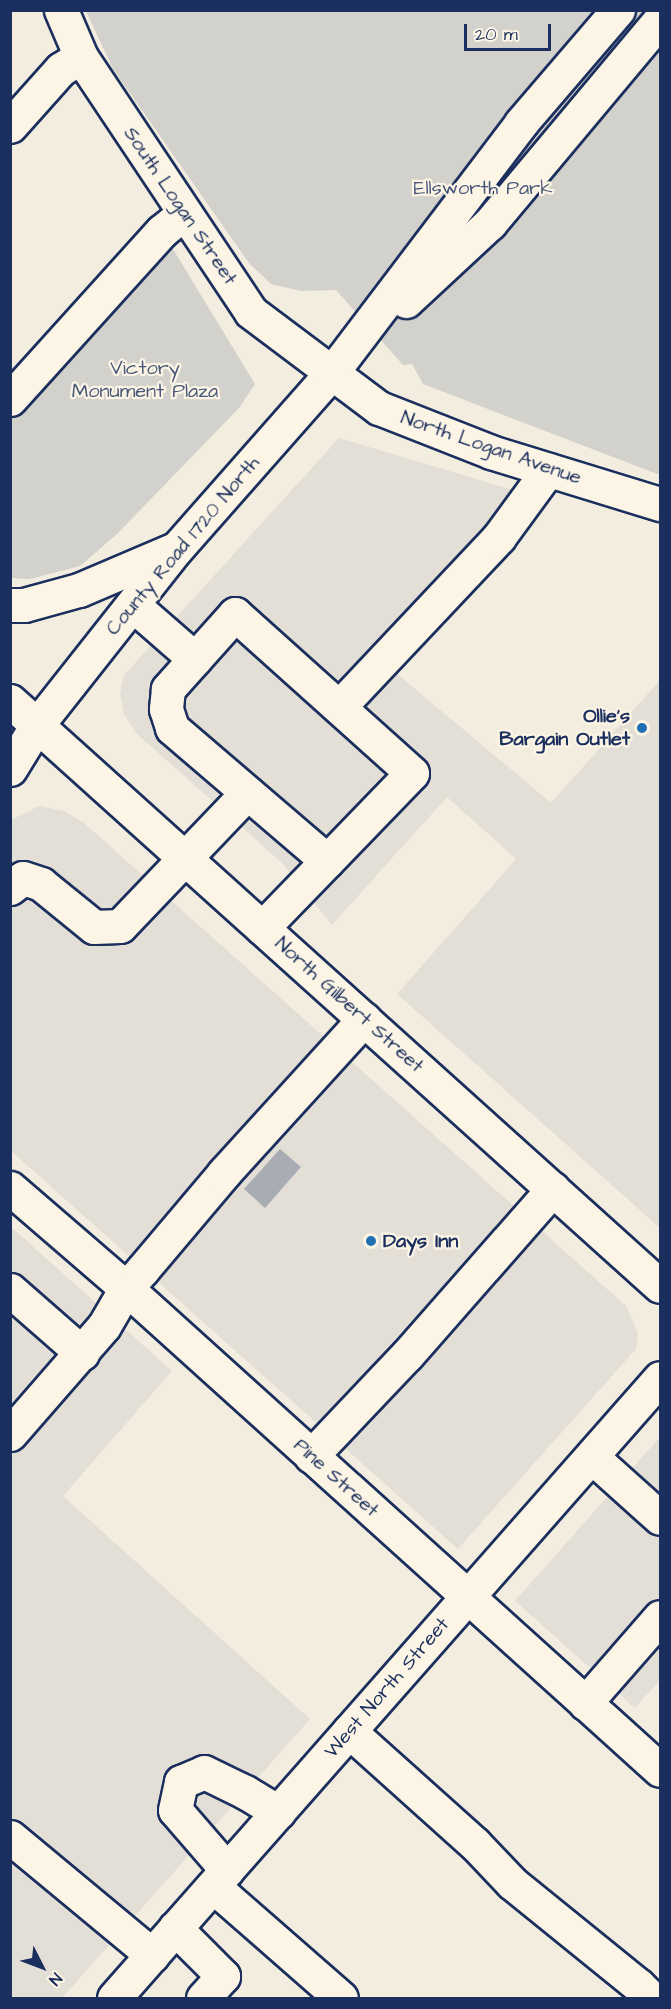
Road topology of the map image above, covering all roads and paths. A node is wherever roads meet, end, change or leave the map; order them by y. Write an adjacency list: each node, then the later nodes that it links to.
1 (61, 10): 4 (street, South Logan Street)
2 (618, 10): 7 (street, County Road 1720 North)
3 (660, 20): 7 (street, County Road 1720 North)
4 (81, 57): 5 (street); 6 (street, South Logan Street)
5 (10, 126)
6 (183, 214): 7 (street, South Logan Street); 8 (street)
7 (333, 371): 9 (street, North Logan Avenue); 11 (street, County Road 1720 North)
8 (10, 399)
9 (548, 470): 10 (street, North Logan Avenue); 16 (street)
10 (660, 504)
11 (177, 548): 12 (street); 13 (street, County Road 1720 North)
12 (10, 605)
13 (133, 605): 14 (street); 17 (street, County Road 1720 North)
14 (195, 659): 16 (street); 19 (street)
15 (10, 701): 17 (street, North Gilbert Street)
16 (339, 707): 21 (street)
17 (24, 732): 18 (street, County Road 1720 North); 20 (street, North Gilbert Street)
18 (10, 769)
19 (247, 793): 20 (street); 21 (street)
20 (186, 859): 22 (street); 23 (street, North Gilbert Street)
21 (327, 861): 23 (street)
22 (10, 888)
23 (262, 927): 24 (street, North Gilbert Street)
24 (364, 1018): 26 (street, North Gilbert Street); 28 (street)
25 (10, 1188): 28 (street, Pine Street)
26 (553, 1189): 27 (street, North Gilbert Street); 33 (street)
27 (660, 1286)
28 (126, 1288): 30 (street); 33 (street, Pine Street)
29 (10, 1290): 30 (street)
30 (82, 1353): 32 (street)
31 (660, 1378): 34 (street, West North Street)
32 (10, 1434)
33 (311, 1456): 36 (street, Pine Street)
34 (592, 1457): 35 (street); 36 (street, West North Street)
35 (660, 1518)
36 (468, 1596): 38 (street, Pine Street); 39 (street, West North Street)
37 (660, 1617): 38 (street)
38 (585, 1703): 40 (street, Pine Street)
39 (349, 1731): 41 (street, West North Street); 49 (street)
40 (660, 1770)
41 (278, 1812): 43 (street, West North Street); 43 (street)
42 (10, 1838): 45 (street)
43 (220, 1878): 44 (street, West North Street); 48 (street)
44 (176, 1928): 45 (street, West North Street); 47 (street)
45 (152, 1955): 46 (street, West North Street)
46 (118, 1997)
47 (203, 1998)
48 (340, 1998)
49 (651, 1998)

